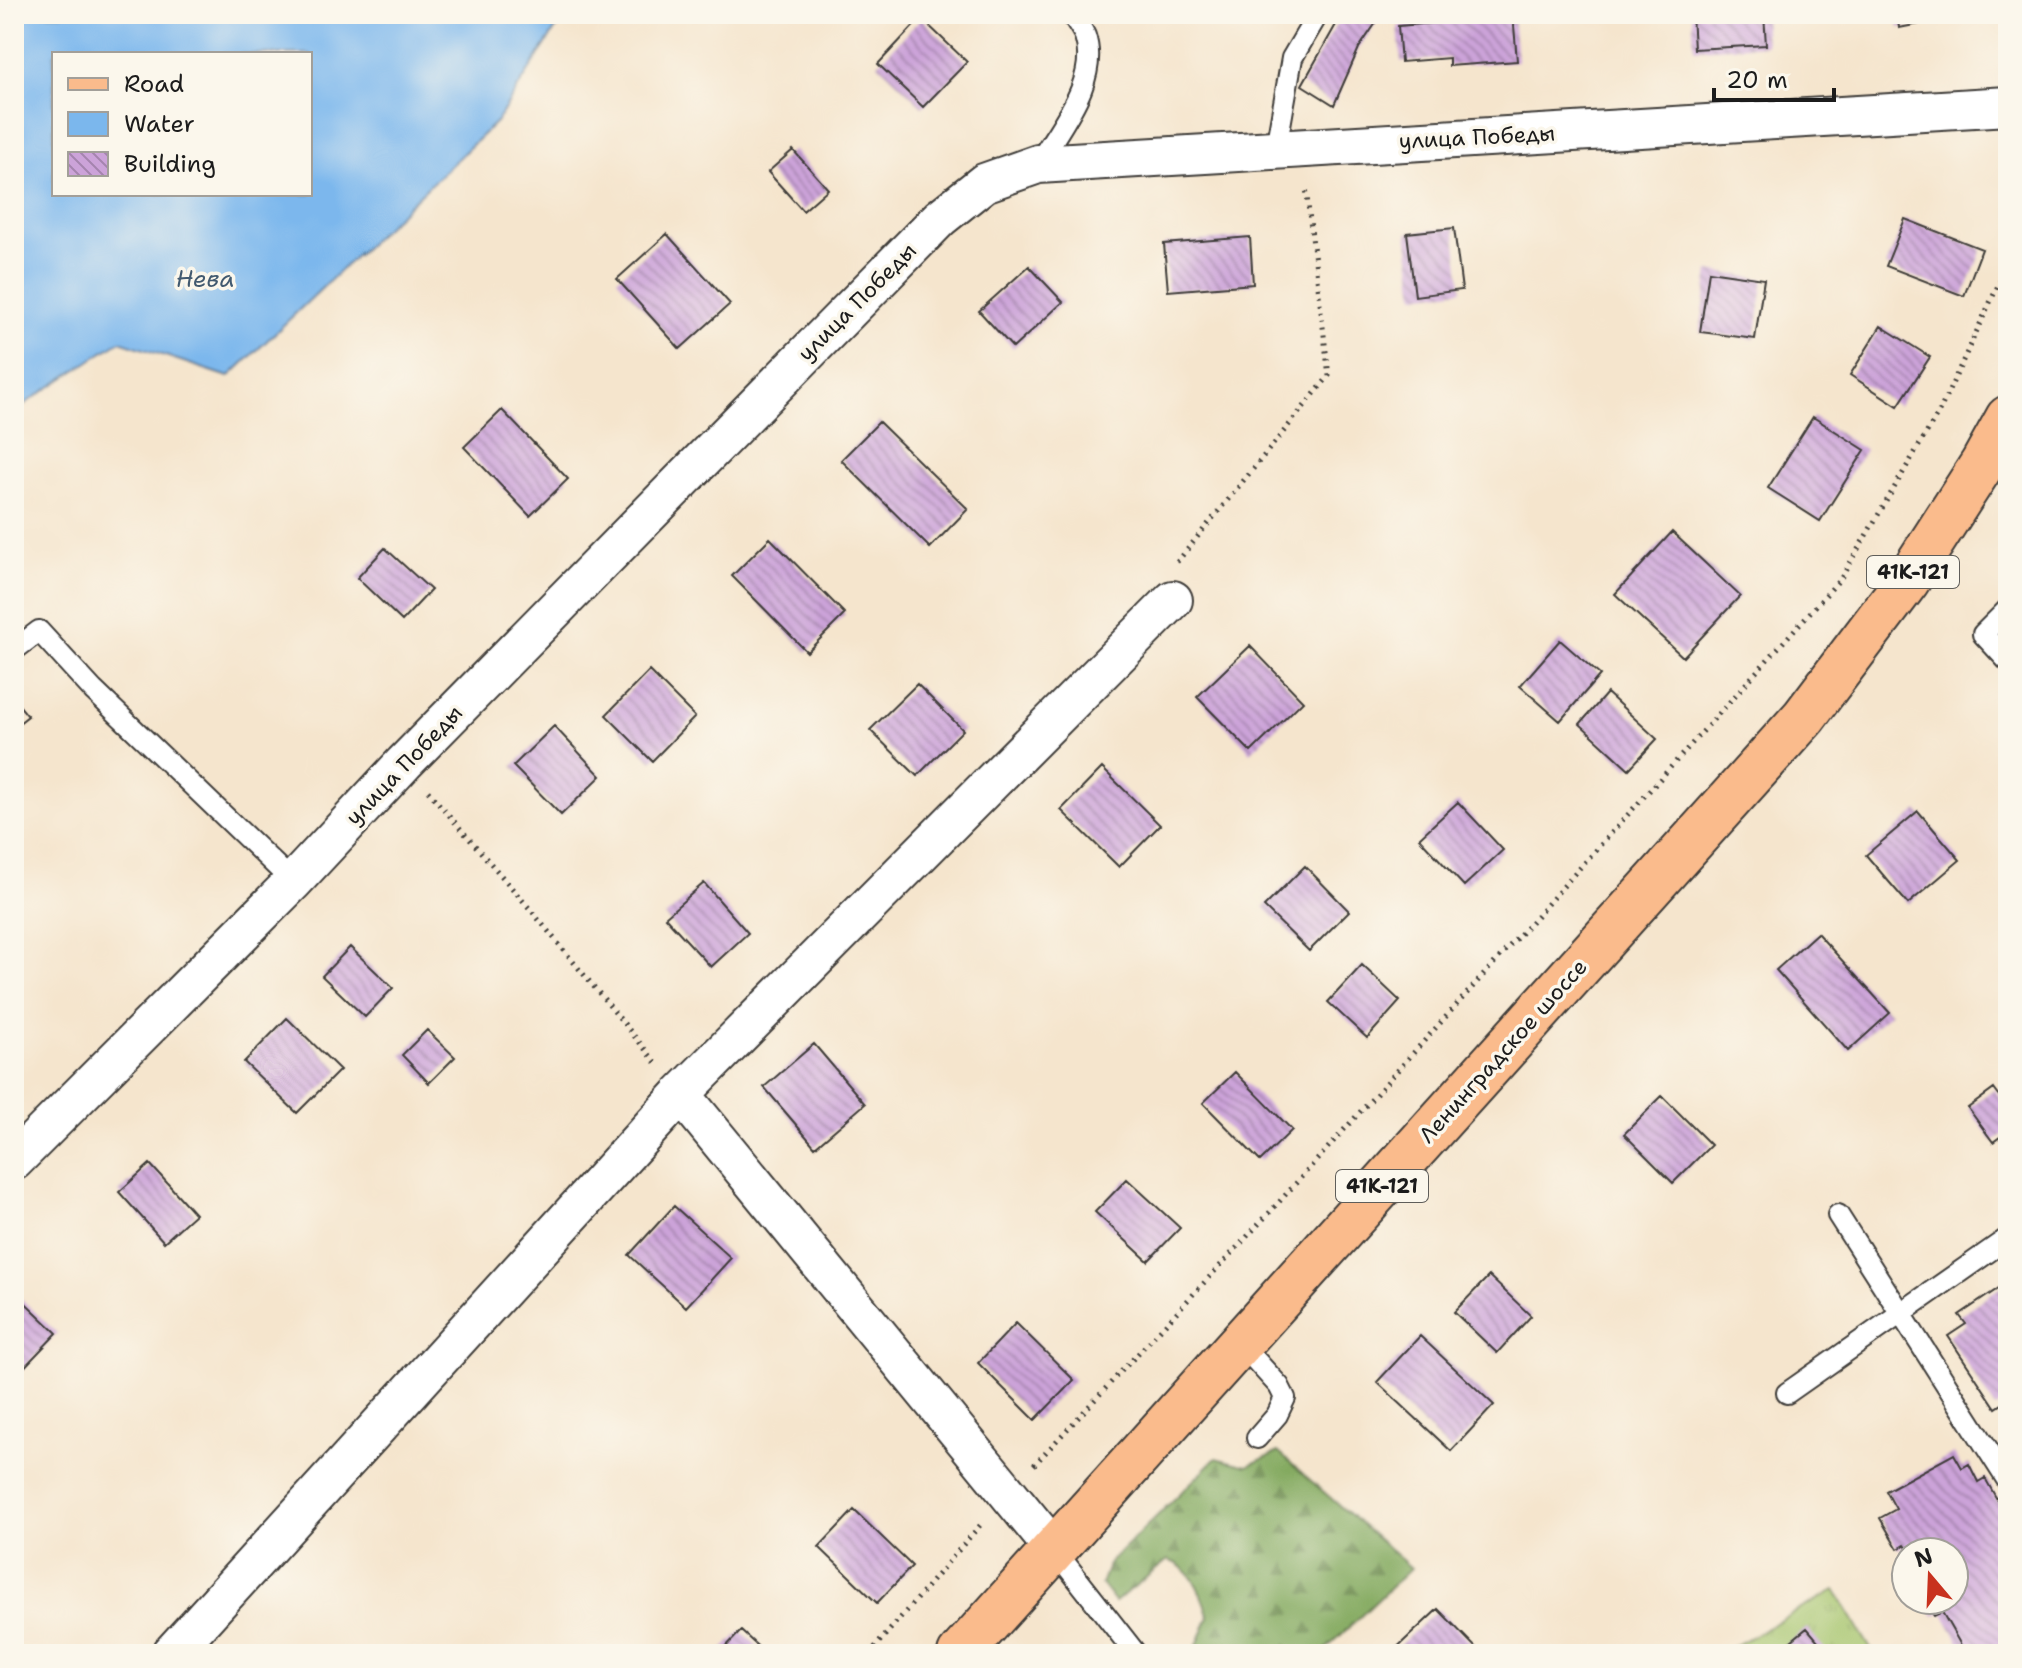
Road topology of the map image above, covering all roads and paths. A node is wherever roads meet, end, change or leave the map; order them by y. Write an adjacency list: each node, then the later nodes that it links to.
1 (1072, 14): 5 (lane)
2 (1318, 14): 4 (lane)
3 (2008, 106): 4 (street, улица Победы)
4 (1288, 148): 5 (street, улица Победы); 8 (path)
5 (1038, 164): 12 (street, улица Победы)
6 (2008, 264): 23 (path)
7 (2008, 418): 19 (main road, Ленинградское шоссе / 41К-121)
8 (1173, 600): 14 (street)
9 (2008, 609): 11 (lane)
10 (14, 650): 13 (lane)
11 (2008, 661)
12 (404, 763): 13 (street, улица Победы); 14 (path)
13 (293, 882): 15 (street, улица Победы)
14 (681, 1094): 23 (street); 25 (street)
15 (14, 1161)
16 (1838, 1215): 18 (lane)
17 (2008, 1238): 18 (lane)
18 (1901, 1313): 20 (lane); 22 (lane)
19 (1240, 1343): 21 (lane); 24 (main road, Ленинградское шоссе / 41К-121)
20 (1787, 1393)
21 (1257, 1438)
22 (2007, 1477)
23 (1007, 1493): 24 (street); 26 (path)
24 (1053, 1548): 27 (main road, Ленинградское шоссе / 41К-121); 28 (lane)
25 (171, 1654)
26 (869, 1654)
27 (960, 1654)
28 (1136, 1654)

